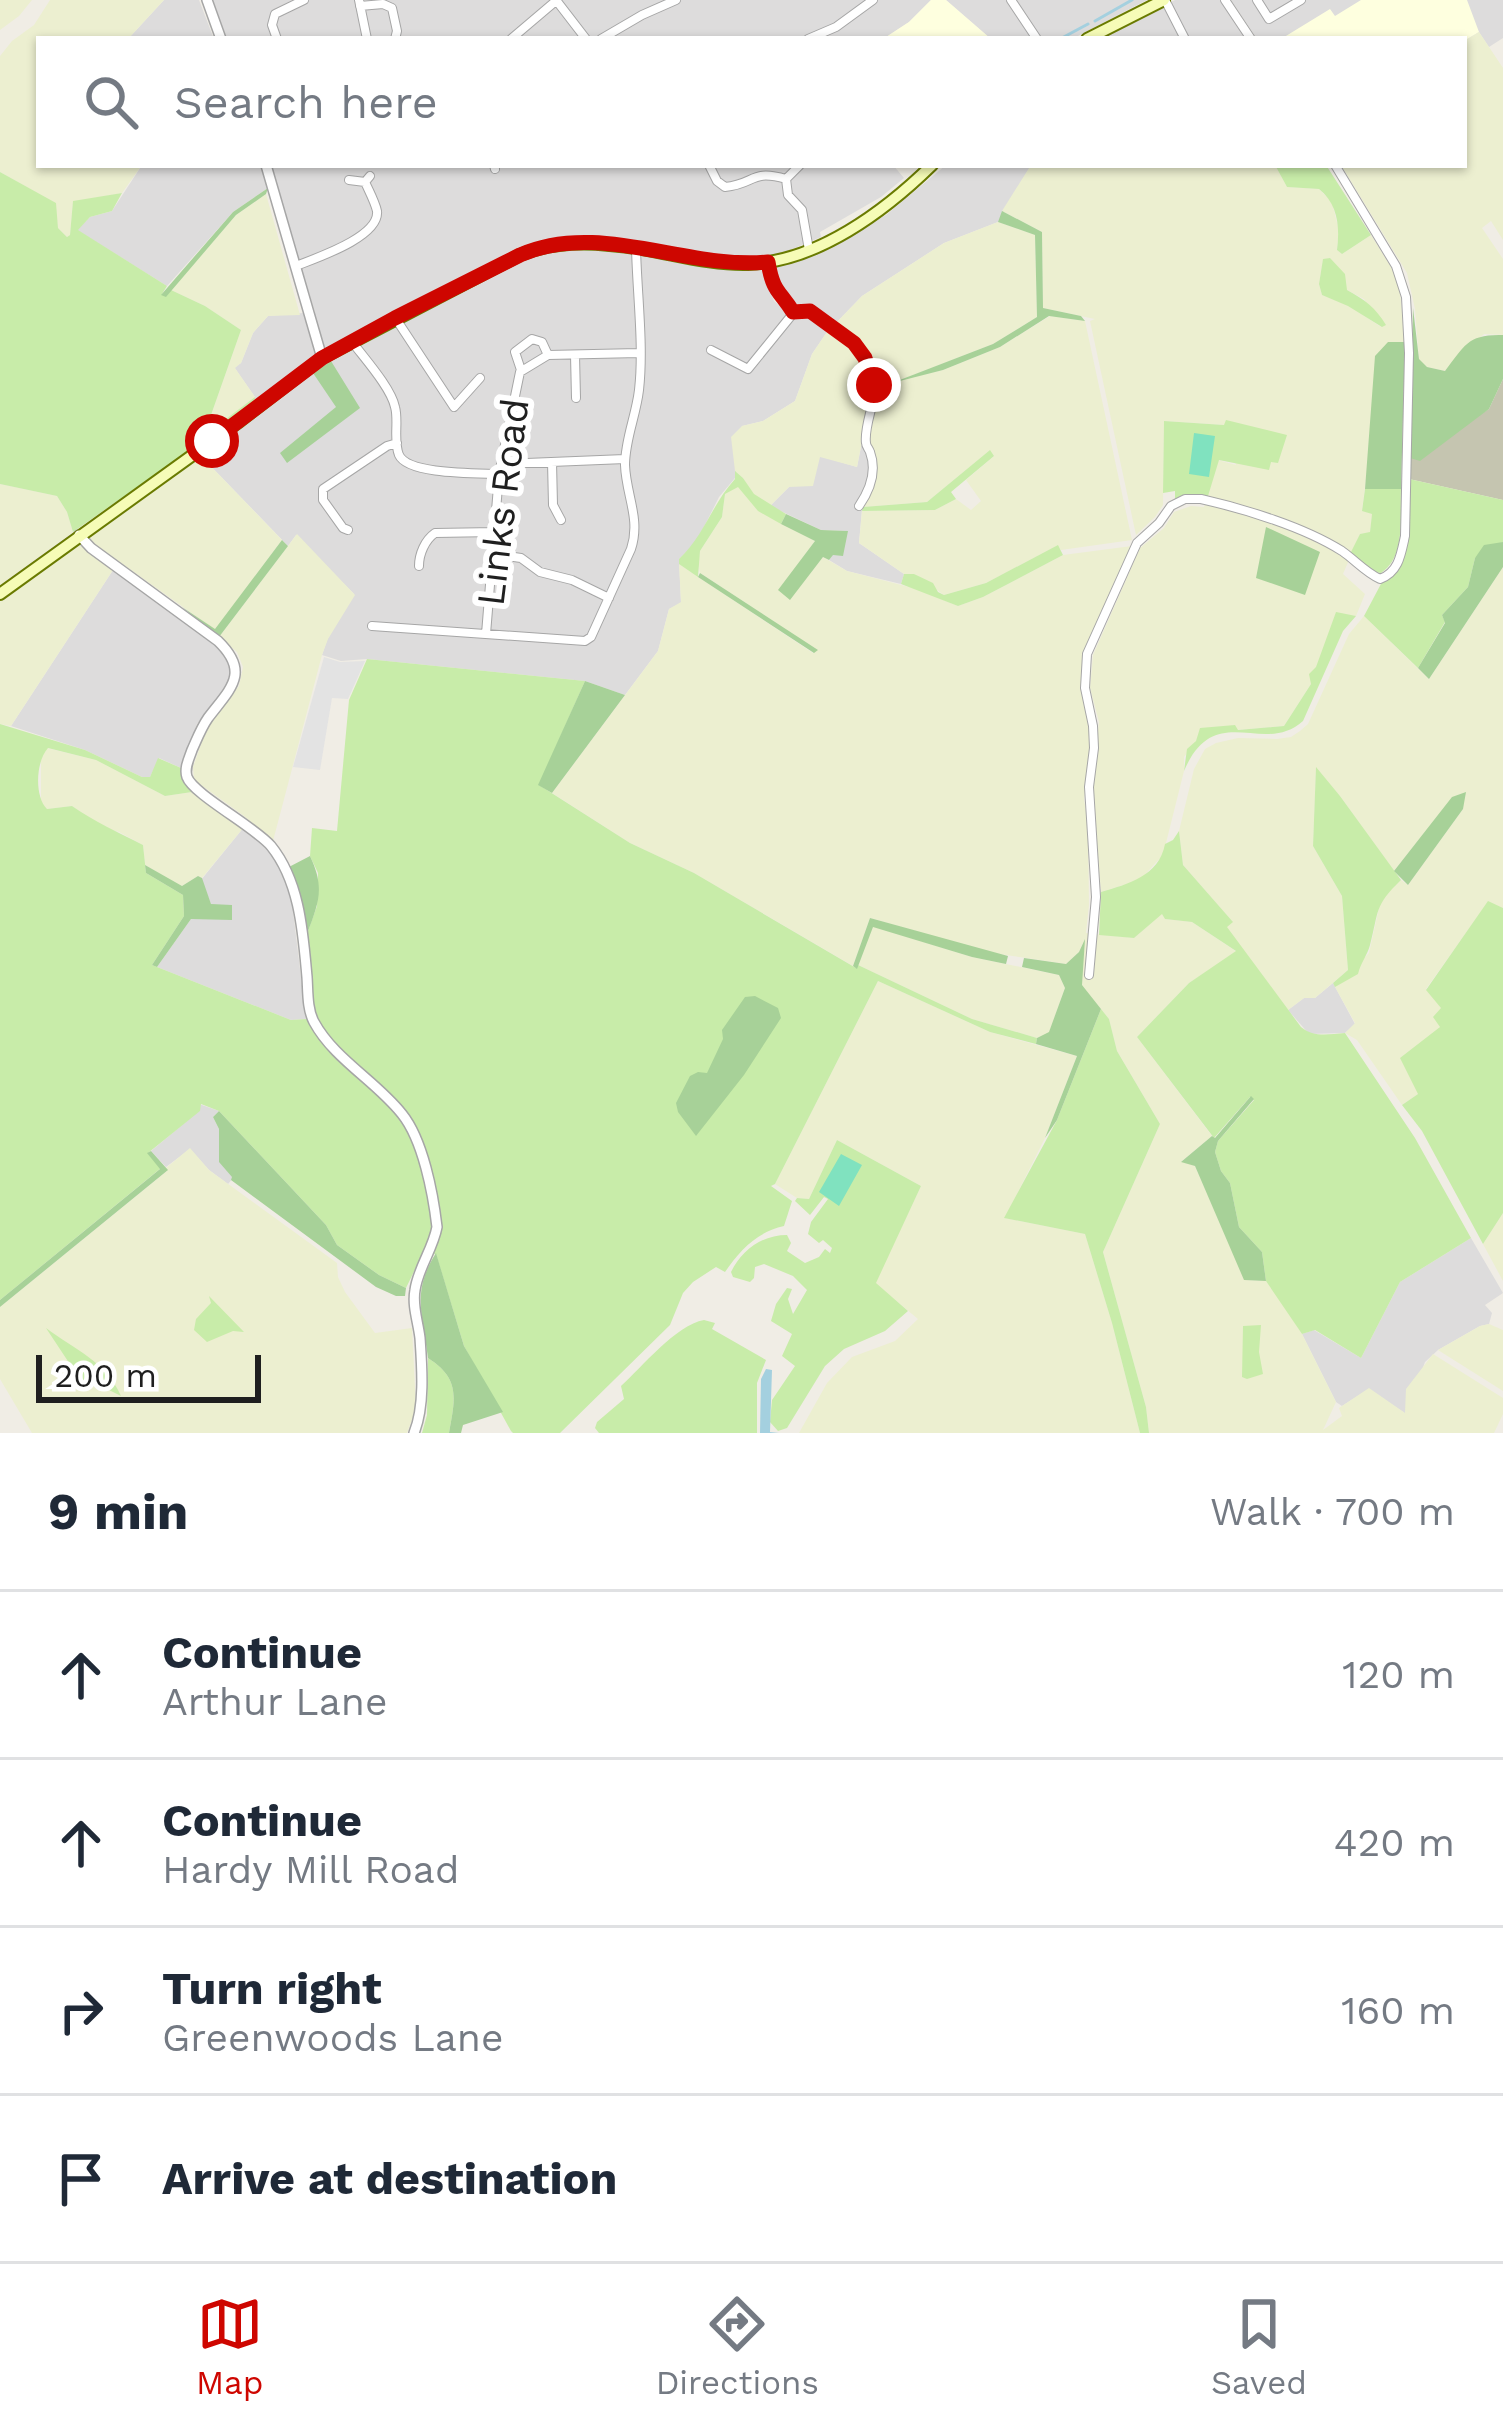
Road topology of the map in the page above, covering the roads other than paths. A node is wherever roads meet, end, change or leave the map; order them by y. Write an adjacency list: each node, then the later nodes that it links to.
1 (208, 0): 12 (street)
2 (556, 0): 16 (street); 17 (street)
3 (676, 0): 18 (street)
4 (873, 0): 19 (street)
5 (1011, 0): 20 (street)
6 (1165, 0): 21 (main road); 22 (street)
7 (1225, 0): 23 (street)
8 (1257, 0): 9 (street)
9 (1301, 0)
10 (300, 1): 13 (street)
11 (359, 3): 14 (street); 15 (street)
12 (220, 36)
13 (276, 36)
14 (366, 36)
15 (396, 36)
16 (514, 36)
17 (584, 36)
18 (606, 36)
19 (815, 36)
20 (1035, 36)
21 (1102, 36)
22 (1183, 36)
23 (1248, 36)
24 (267, 168): 34 (street)
25 (797, 168): 29 (street)
26 (929, 168): 32 (main road)
27 (1337, 168): 61 (street)
28 (713, 169): 29 (street)
29 (785, 179): 32 (street)
30 (349, 180): 34 (street)
31 (636, 248): 33 (main road); 36 (main road); 39 (street)
32 (809, 250): 33 (main road)
33 (768, 262): 35 (street)
34 (296, 266): 42 (street)
35 (793, 312): 38 (street); 50 (street)
36 (395, 318): 37 (main road); 44 (street)
37 (352, 341): 42 (main road); 46 (street)
38 (711, 350)
39 (639, 352): 40 (street, Links Road); 47 (street)
40 (575, 355): 41 (street, Links Road); 45 (street)
41 (548, 356): 43 (street, Links Road); 43 (street, Links Road)
42 (322, 358): 54 (main road)
43 (521, 370): 49 (street, Links Road)
44 (480, 378)
45 (574, 396)
46 (397, 443): 49 (street); 52 (street)
47 (625, 458): 48 (street); 58 (street)
48 (552, 462): 49 (street); 51 (street)
49 (500, 469): 53 (street, Links Road)
50 (859, 506)
51 (562, 520)
52 (348, 530)
53 (495, 532): 55 (street, Links Road); 56 (street)
54 (79, 535): 57 (main road); 62 (street)
55 (493, 554): 58 (street); 60 (street, Links Road)
56 (419, 567)
57 (0, 594)
58 (609, 598): 60 (street)
59 (372, 626): 60 (street)
60 (487, 634)
61 (1089, 975)
62 (414, 1433)

